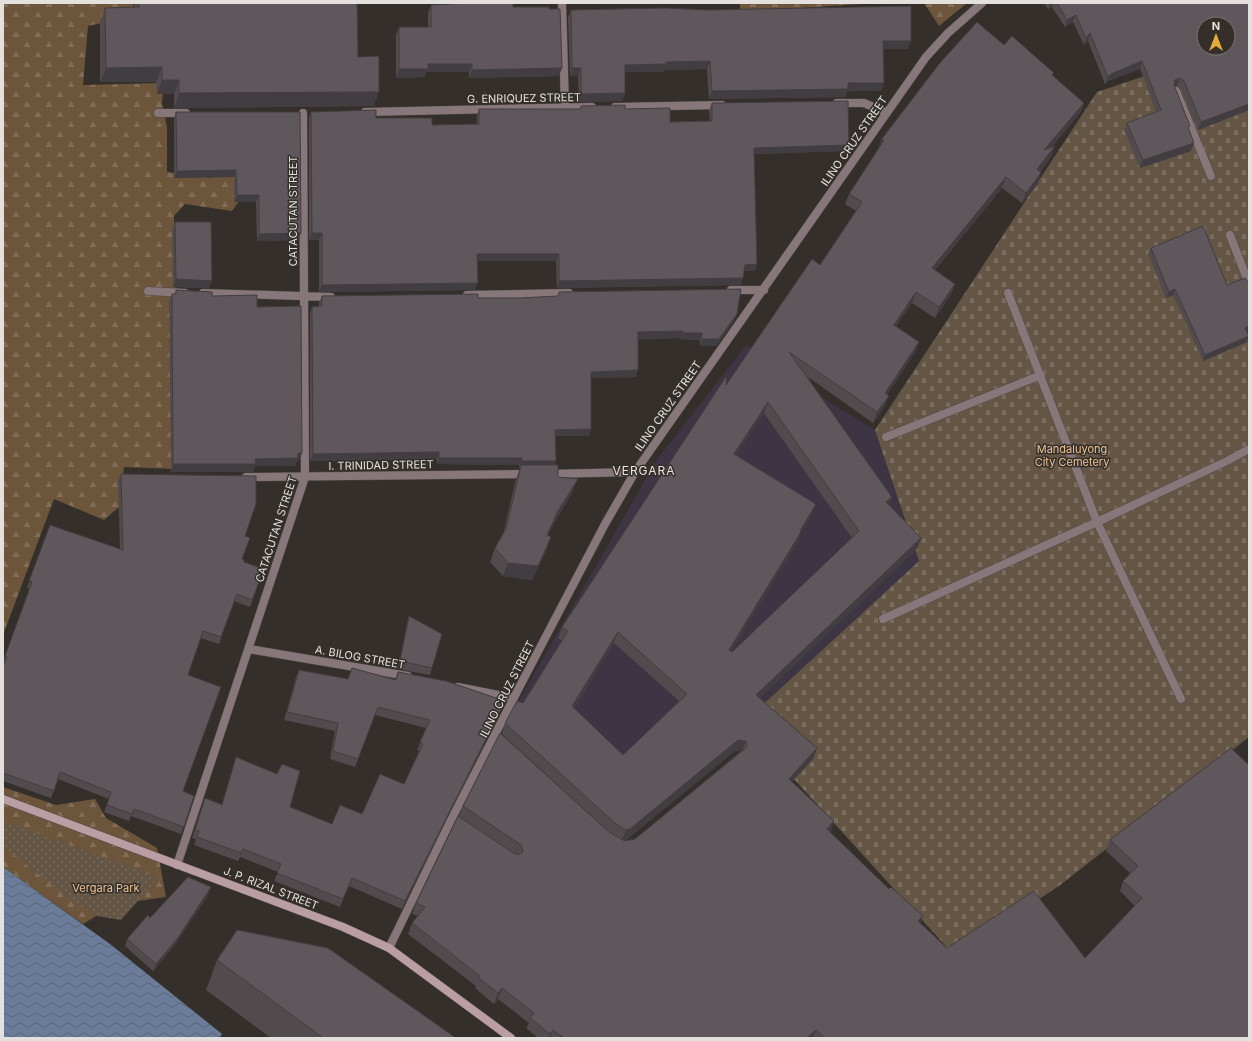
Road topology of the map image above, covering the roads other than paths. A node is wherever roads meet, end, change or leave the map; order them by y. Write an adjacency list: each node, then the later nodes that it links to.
1 (562, 3): 6 (street)
2 (982, 3): 10 (street, ILINO CRUZ STREET)
3 (1176, 90): 12 (street)
4 (824, 103): 10 (street)
5 (730, 105): 6 (street, G. ENRIQUEZ STREET)
6 (565, 108): 7 (street, G. ENRIQUEZ STREET)
7 (359, 112)
8 (196, 113): 11 (street)
9 (303, 113): 22 (street, CATACUTAN STREET)
10 (887, 113): 16 (street, ILINO CRUZ STREET)
11 (158, 114)
12 (1212, 176)
13 (1230, 235): 14 (street)
14 (1249, 284)
15 (725, 290): 16 (street)
16 (764, 290): 26 (street, ILINO CRUZ STREET)
17 (148, 291): 22 (street)
18 (574, 293): 20 (street)
19 (1008, 293): 23 (street)
20 (455, 295)
21 (336, 297): 22 (street)
22 (304, 298): 28 (street, CATACUTAN STREET)
23 (1041, 374): 24 (street); 29 (street)
24 (886, 437)
25 (1249, 449): 29 (street)
26 (635, 472): 28 (street, I. TRINIDAD STREET); 34 (street, ILINO CRUZ STREET)
27 (236, 477): 28 (street, I. TRINIDAD STREET)
28 (305, 477): 31 (street, CATACUTAN STREET)
29 (1097, 522): 30 (street); 35 (street)
30 (883, 619)
31 (249, 649): 32 (street, A. BILOG STREET); 37 (street, CATACUTAN STREET)
32 (416, 678)
33 (446, 684): 34 (street)
34 (514, 698): 38 (street, ILINO CRUZ STREET)
35 (1181, 700)
36 (3, 799): 37 (street, J. P. RIZAL STREET)
37 (177, 865): 38 (street, J. P. RIZAL STREET)
38 (390, 948): 39 (street, J. P. RIZAL STREET)
39 (511, 1038)

